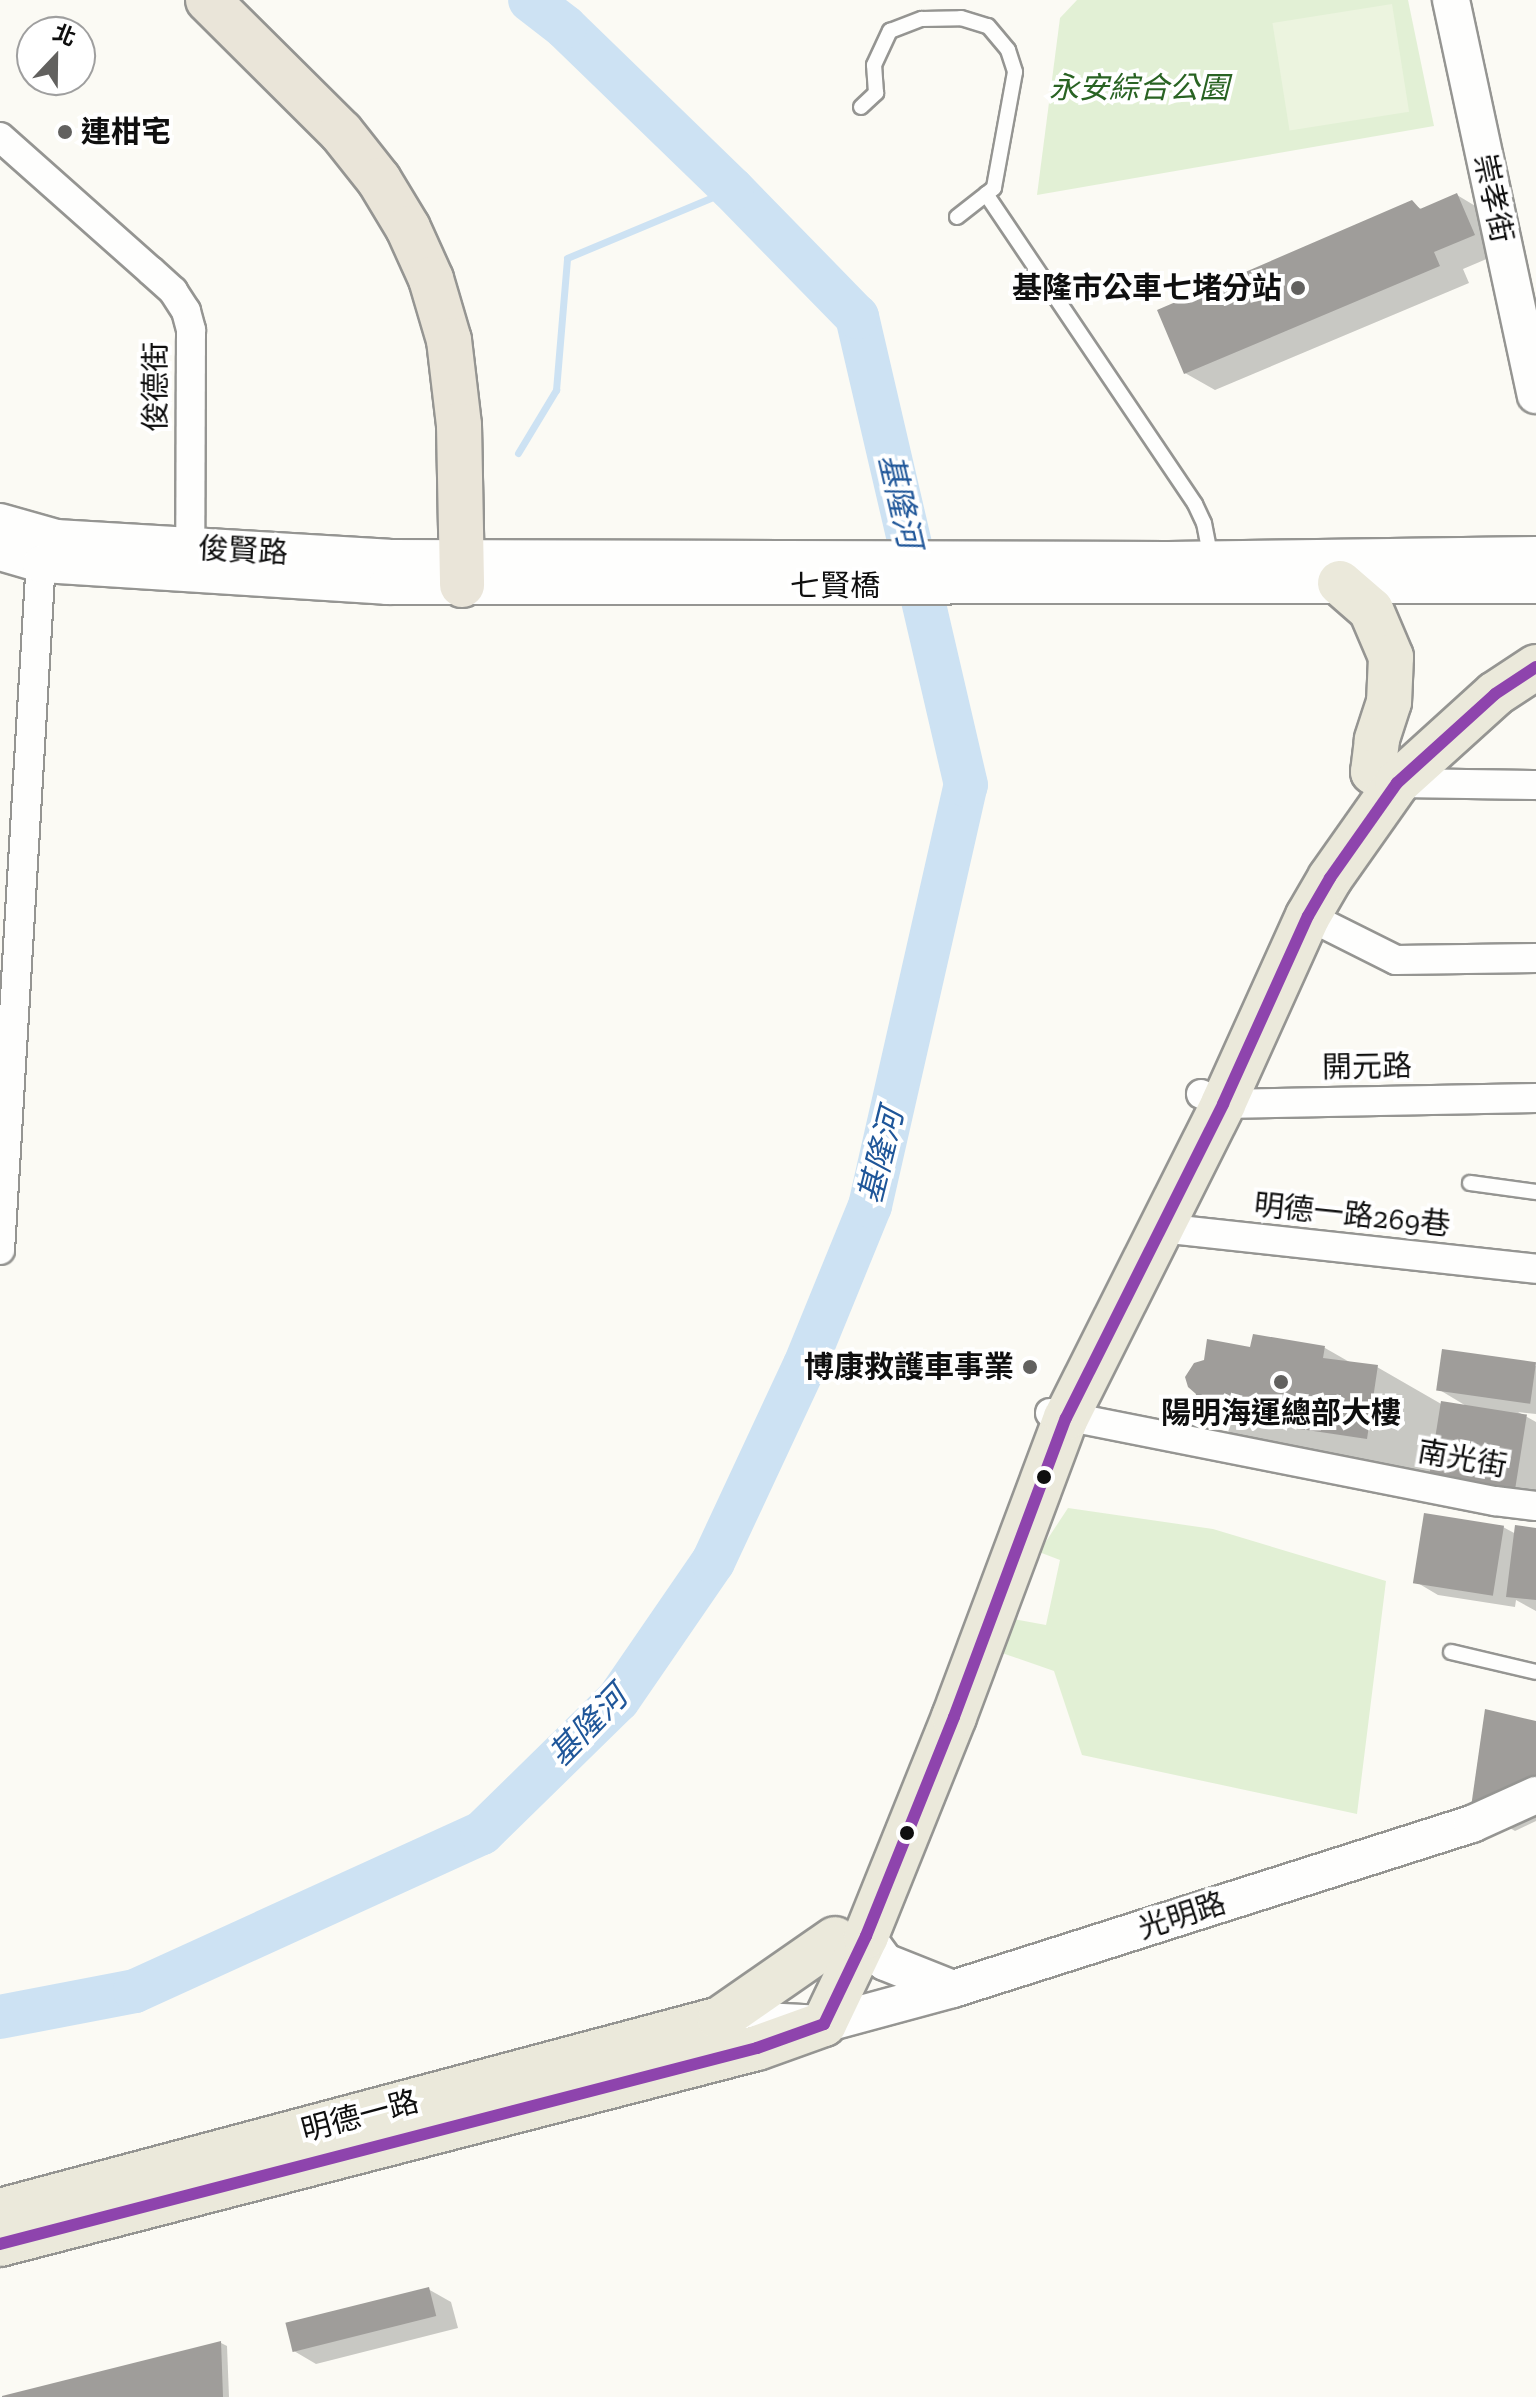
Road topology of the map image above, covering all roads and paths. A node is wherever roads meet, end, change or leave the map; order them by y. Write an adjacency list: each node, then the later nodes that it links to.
1 (208, 0): 13 (highway)
2 (1451, 0): 7 (street, 崇孝街)
3 (861, 107): 5 (lane)
4 (0, 137): 12 (street, 俊德街)
5 (986, 194): 6 (lane); 14 (lane)
6 (957, 217)
7 (1536, 395)
8 (0, 522): 9 (street, 俊賢路)
9 (42, 549): 10 (street, 俊賢路); 12 (street, 俊賢路); 23 (street)
10 (0, 552)
11 (1536, 555): 14 (street)
12 (191, 562): 13 (street, 俊賢路)
13 (472, 563): 14 (street, 七賢橋)
14 (1197, 573): 15 (street)
15 (1340, 583): 16 (street); 19 (main road)
16 (1536, 585)
17 (1536, 633): 19 (main road)
18 (1536, 667): 19 (main road)
19 (1385, 778): 20 (street); 21 (main road); 25 (main road)
20 (1536, 785)
21 (1308, 916): 22 (street); 25 (main road)
22 (1536, 958)
23 (5, 1088): 29 (street)
24 (1536, 1098): 25 (street, 開元路)
25 (1212, 1099): 28 (main road); 31 (main road)
26 (1470, 1183): 27 (lane)
27 (1536, 1192)
28 (1161, 1228): 30 (street, 明德一路269巷); 31 (main road)
29 (0, 1250)
30 (1536, 1269)
31 (1056, 1415): 32 (street, 南光街); 36 (main road)
32 (1536, 1506)
33 (1451, 1652): 34 (lane)
34 (1536, 1672)
35 (1536, 1795): 37 (street, 光明路)
36 (850, 1937): 37 (street); 38 (main road, 明德一路); 39 (main road)
37 (953, 1989): 39 (street, 光明路)
38 (720, 2019): 39 (street, 光明路); 40 (main road, 明德一路)
39 (824, 2024): 41 (main road, 明德一路)
40 (0, 2211)
41 (0, 2244)

